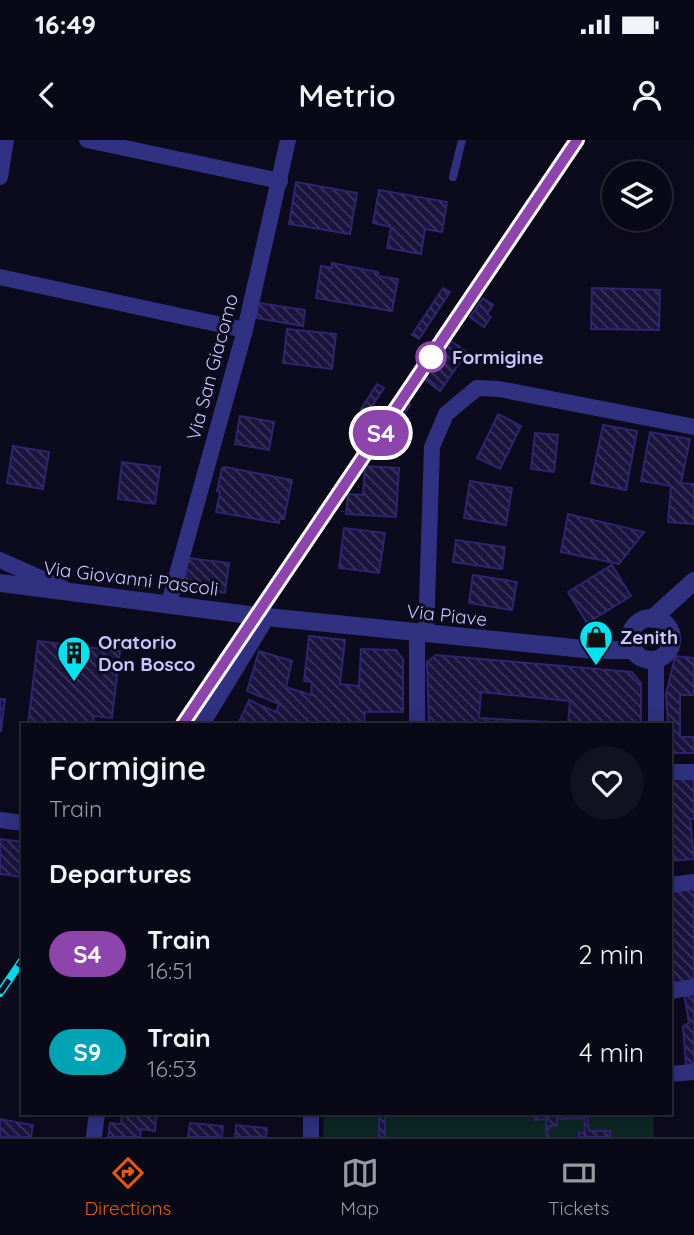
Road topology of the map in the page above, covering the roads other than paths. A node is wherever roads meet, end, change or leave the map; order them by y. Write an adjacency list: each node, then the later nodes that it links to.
1 (6, 140): 5 (street)
2 (87, 140): 7 (street)
3 (288, 140): 7 (street, Via San Giacomo)
4 (462, 140): 6 (lane)
5 (0, 177)
6 (453, 177)
7 (280, 181): 9 (street, Via San Giacomo)
8 (0, 277): 9 (street)
9 (245, 330): 15 (street, Via San Giacomo)
10 (694, 427): 19 (street)
11 (0, 560): 14 (street)
12 (0, 583): 14 (street, Via Giovanni Pascoli)
13 (692, 583): 17 (street); 18 (street)
14 (68, 591): 15 (street, Via Giovanni Pascoli)
15 (169, 603): 16 (street, Via Giovanni Pascoli)
16 (262, 617): 19 (street, Via Piave); 22 (street)
17 (652, 619): 18 (street); 20 (street)
18 (670, 632): 21 (street)
19 (422, 634): 20 (street, Via Piave); 23 (street)
20 (634, 650): 21 (street, Via Piave)
21 (656, 659): 24 (street)
22 (203, 723)
23 (417, 723)
24 (656, 723)
25 (672, 772): 26 (street)
26 (694, 772)
27 (0, 820): 28 (street)
28 (21, 823)
29 (694, 882): 30 (street)
30 (672, 885)
31 (694, 987): 32 (street)
32 (672, 991)
33 (694, 1072): 34 (street)
34 (672, 1074)
35 (97, 1115): 37 (street)
36 (311, 1115): 38 (street)
37 (94, 1137)
38 (311, 1137)

